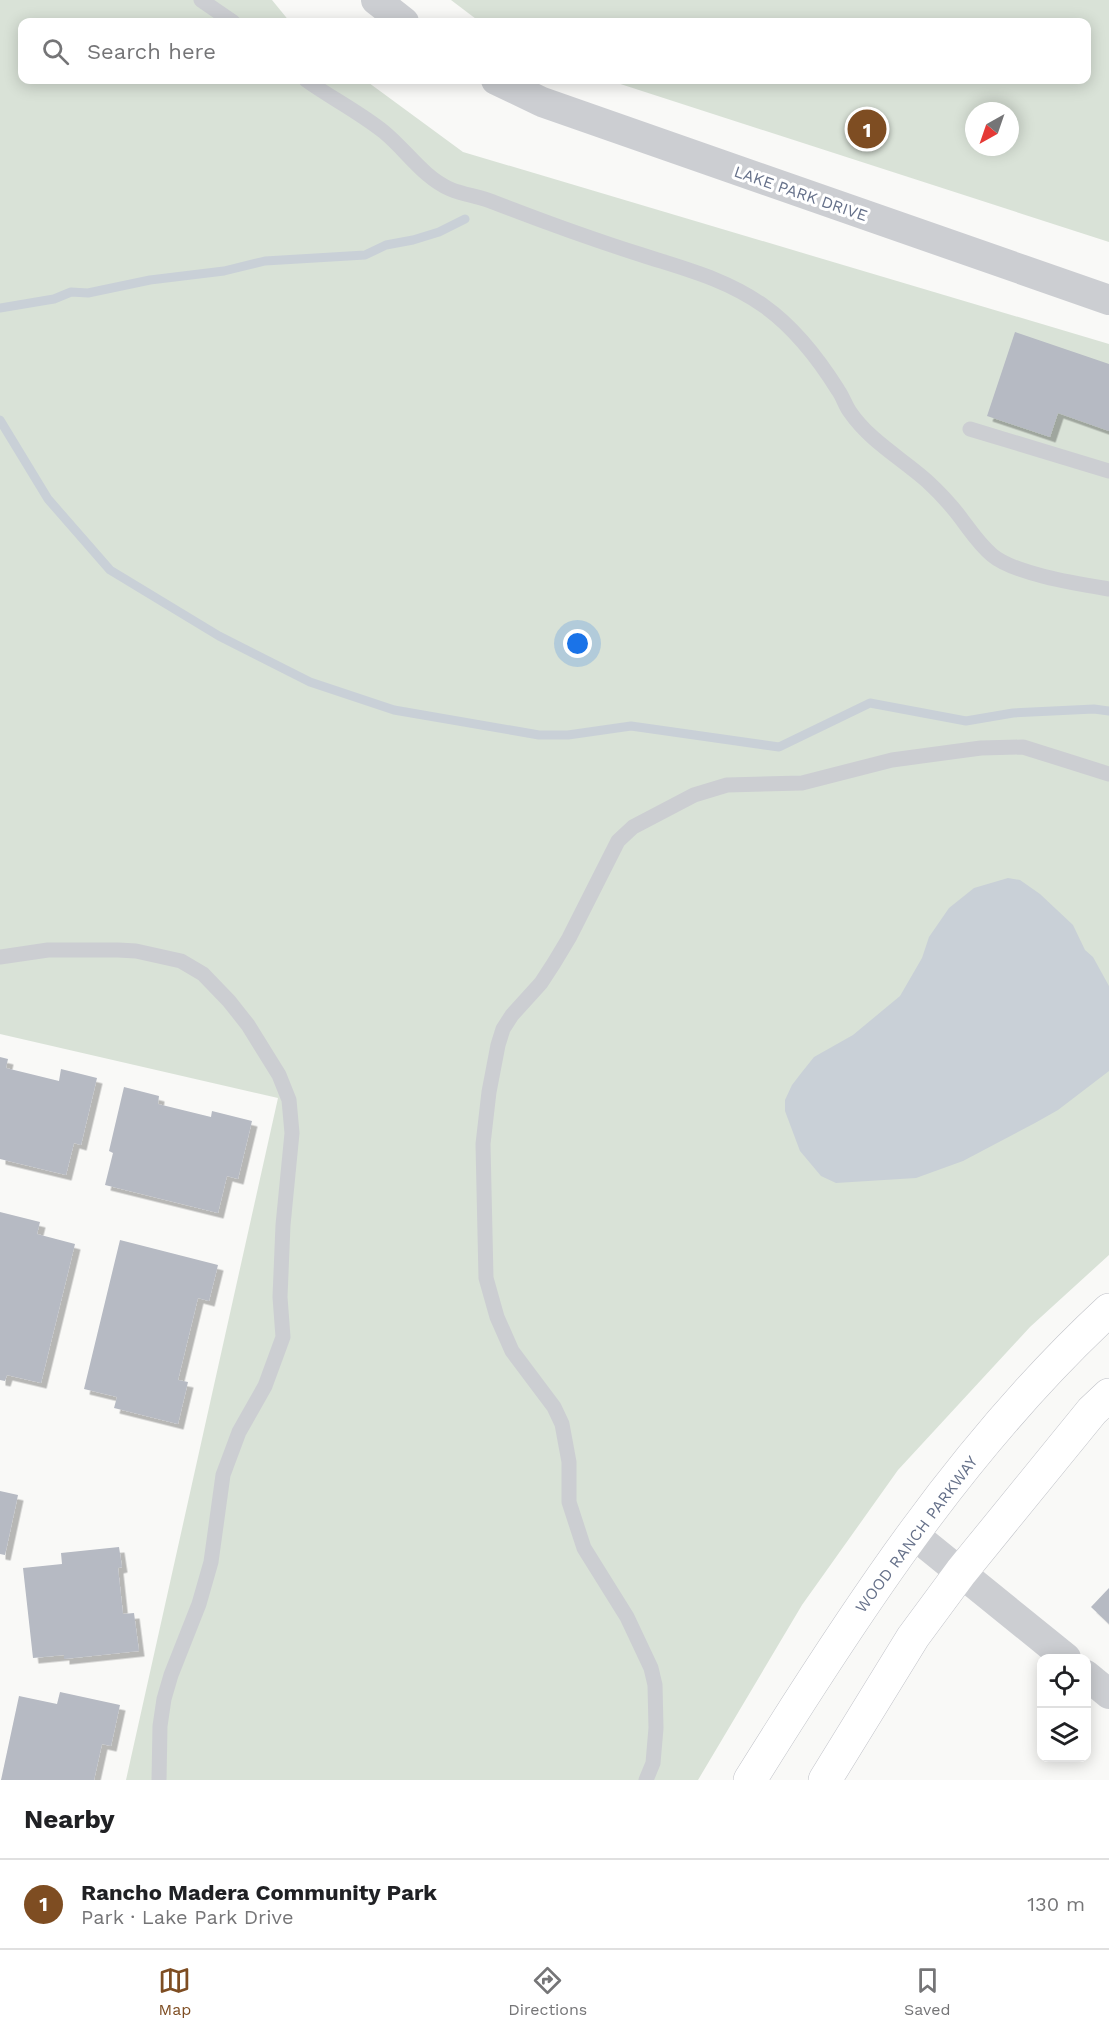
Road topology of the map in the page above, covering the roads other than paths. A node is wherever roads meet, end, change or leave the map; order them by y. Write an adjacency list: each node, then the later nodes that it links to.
1 (201, 0): 3 (lane)
2 (376, 0): 4 (street)
3 (227, 18)
4 (399, 18)
5 (312, 84): 10 (lane)
6 (504, 84): 7 (street, LAKE PARK DRIVE)
7 (1109, 300)
8 (970, 429): 9 (lane)
9 (1109, 471)
10 (1109, 590)
11 (1109, 774): 21 (lane)
12 (0, 957): 20 (lane)
13 (1109, 1310): 15 (main road, WOOD RANCH PARKWAY)
14 (1109, 1395): 16 (main road)
15 (913, 1534): 16 (street); 22 (main road, WOOD RANCH PARKWAY)
16 (961, 1572): 17 (street); 23 (main road)
17 (1060, 1654)
18 (1091, 1679): 19 (street)
19 (1109, 1694)
20 (159, 1780)
21 (646, 1780)
22 (750, 1780)
23 (825, 1780)

